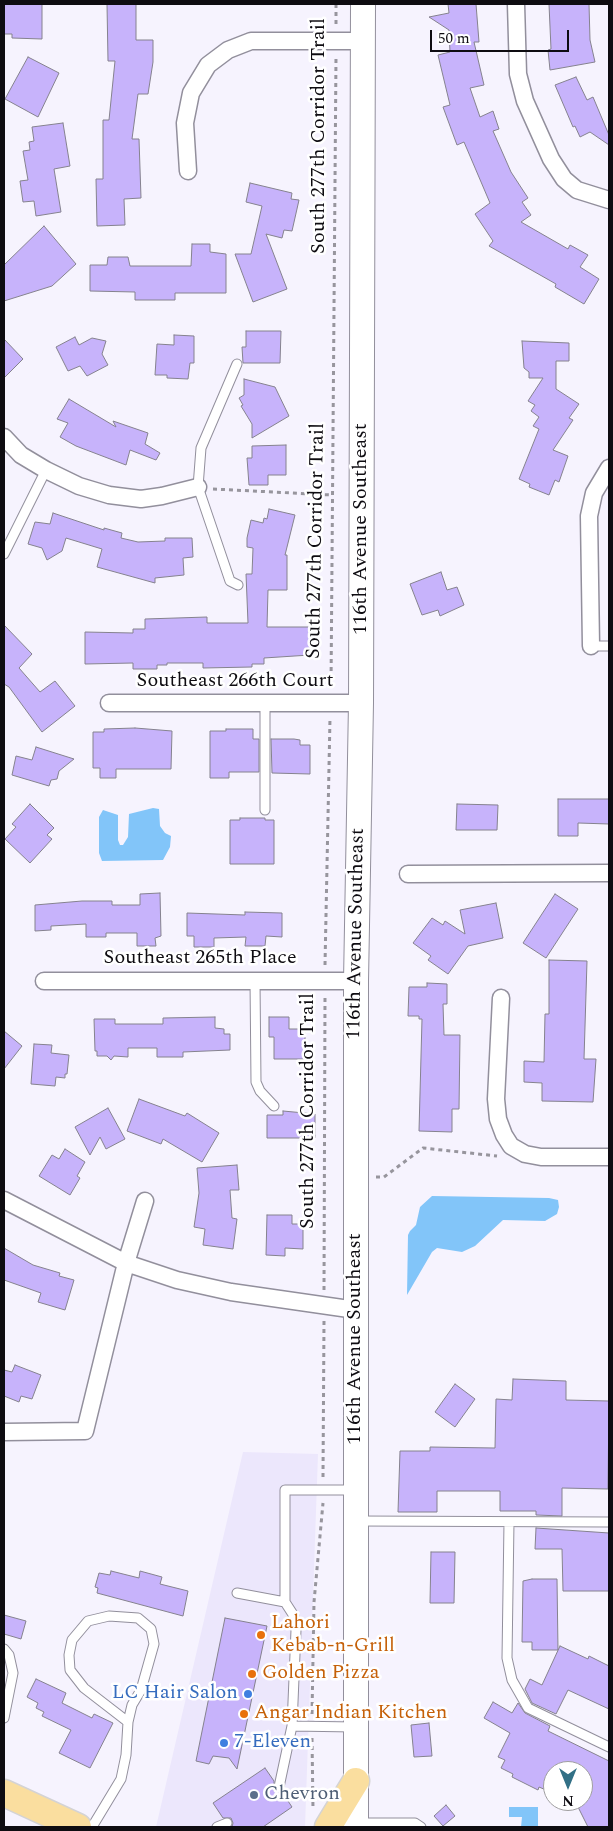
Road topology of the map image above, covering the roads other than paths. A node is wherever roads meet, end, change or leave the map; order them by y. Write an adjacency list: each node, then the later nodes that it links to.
1 (363, 4): 3 (main road, 116th Avenue Southeast)
2 (516, 4): 5 (street)
3 (363, 41): 4 (street); 17 (main road, 116th Avenue Southeast)
4 (188, 171)
5 (609, 200)
6 (237, 364): 10 (lane)
7 (4, 437): 9 (street)
8 (608, 469): 13 (street)
9 (46, 470): 10 (street); 11 (lane)
10 (198, 487): 12 (lane)
11 (4, 554)
12 (238, 585)
13 (591, 646): 14 (lane)
14 (609, 646)
15 (109, 703): 16 (street, Southeast 266th Court)
16 (265, 703): 17 (street, Southeast 266th Court); 18 (lane)
17 (361, 703): 23 (main road, 116th Avenue Southeast)
18 (265, 810)
19 (408, 874): 20 (street)
20 (609, 874)
21 (44, 980): 22 (street, Southeast 265th Place)
22 (255, 980): 23 (street, Southeast 265th Place); 25 (lane)
23 (356, 980): 30 (main road, 116th Avenue Southeast)
24 (501, 998): 26 (street)
25 (274, 1106)
26 (609, 1157)
27 (4, 1200): 29 (street)
28 (145, 1201): 29 (street)
29 (126, 1263): 30 (street); 31 (street)
30 (356, 1310): 32 (main road, 116th Avenue Southeast)
31 (4, 1432)
32 (356, 1490): 33 (main road, 116th Avenue Southeast); 37 (lane)
33 (356, 1521): 34 (lane); 42 (main road, 116th Avenue Southeast)
34 (510, 1522): 35 (lane); 43 (lane)
35 (609, 1522)
36 (237, 1593): 37 (lane)
37 (285, 1602): 41 (lane)
38 (4, 1650): 39 (lane)
39 (4, 1718)
40 (128, 1722): 40 (lane); 51 (lane)
41 (292, 1726): 42 (lane); 45 (lane)
42 (356, 1727): 44 (main road, 116th Avenue Southeast)
43 (609, 1747)
44 (356, 1781): 47 (main road); 49 (main road, 116th Avenue Southeast)
45 (279, 1788)
46 (4, 1793): 50 (main road)
47 (320, 1819)
48 (228, 1824): 52 (lane)
49 (356, 1825): 53 (lane)
50 (78, 1827)
51 (92, 1827)
52 (217, 1827)
53 (421, 1827)

